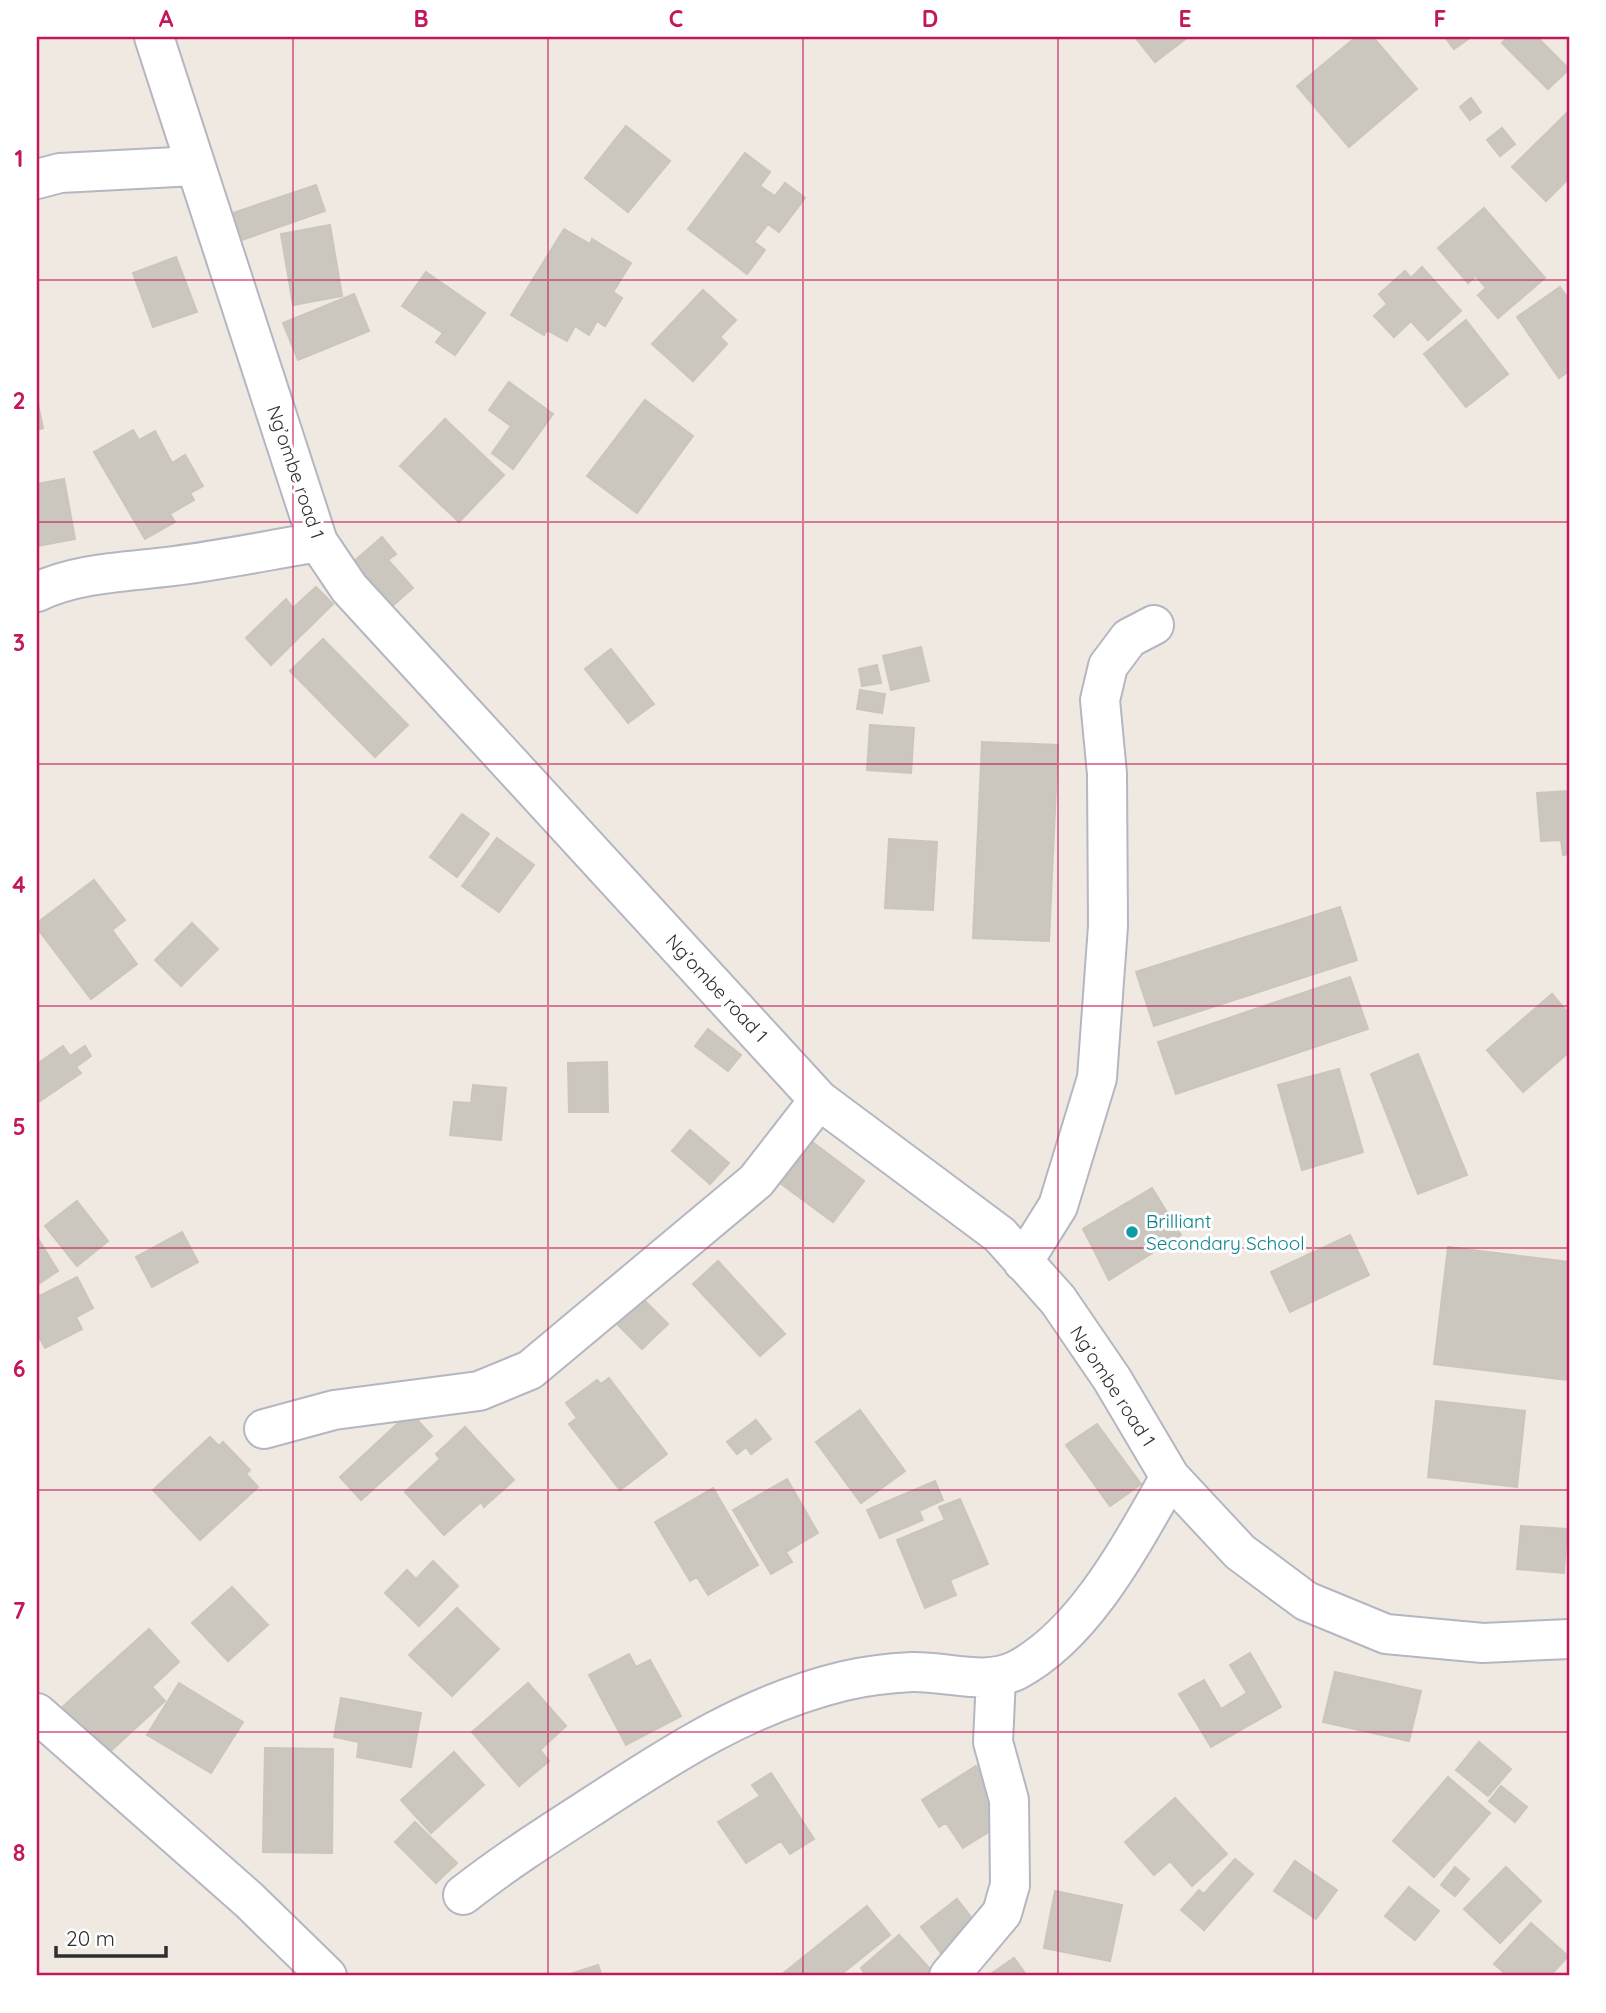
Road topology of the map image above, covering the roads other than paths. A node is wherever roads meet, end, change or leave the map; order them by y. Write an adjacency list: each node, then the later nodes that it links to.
1 (154, 37): 2 (street, Ng’ombe road 1)
2 (195, 166): 3 (street); 4 (street, Ng’ombe road 1)
3 (37, 179)
4 (318, 542): 5 (street); 7 (street, Ng’ombe road 1)
5 (37, 592)
6 (1154, 625): 8 (street)
7 (819, 1100): 8 (street, Ng’ombe road 1); 9 (street)
8 (1023, 1262): 10 (street, Ng’ombe road 1)
9 (264, 1429)
10 (1170, 1477): 11 (street, Ng’ombe road 1); 12 (street)
11 (1569, 1639)
12 (996, 1678): 14 (street); 16 (street)
13 (37, 1713): 15 (street)
14 (463, 1895)
15 (327, 1976)
16 (949, 1976)

